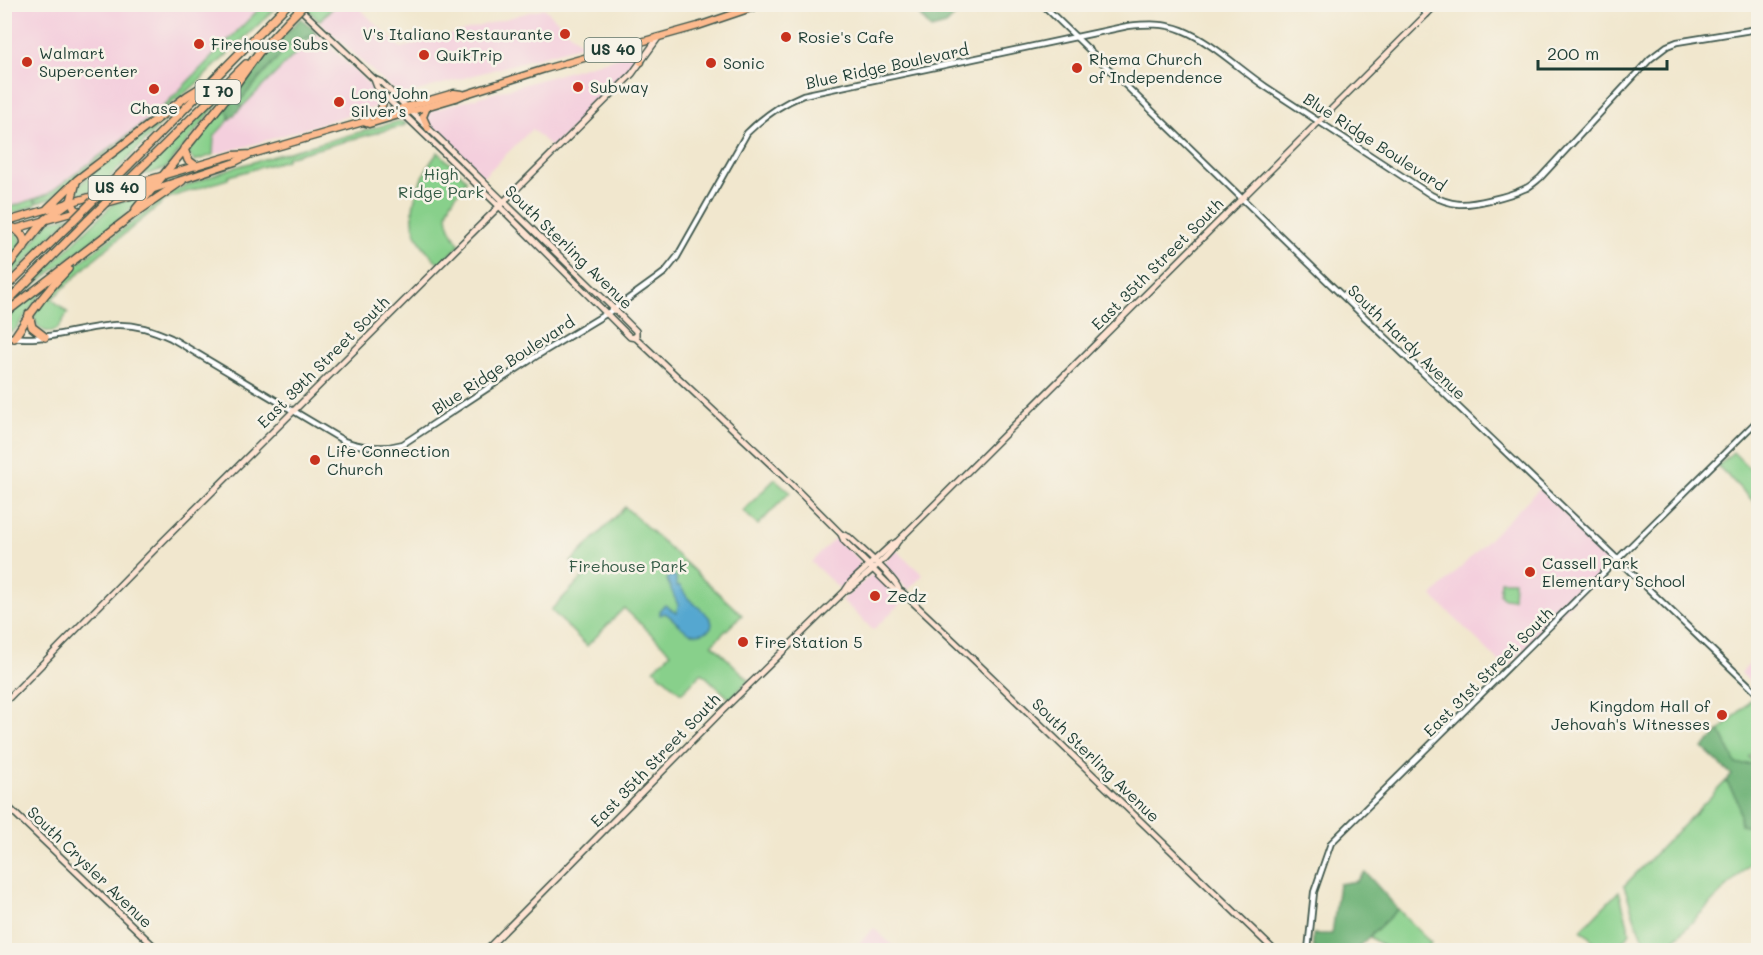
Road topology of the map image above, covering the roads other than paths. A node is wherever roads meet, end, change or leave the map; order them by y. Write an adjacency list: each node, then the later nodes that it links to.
1 (288, 4): 16 (highway, I 70)
2 (295, 4): 15 (main road, South Sterling Avenue)
3 (304, 4): 13 (highway, I 70, bridge)
4 (763, 4): 10 (main road, US 40)
5 (1042, 4): 11 (street, South Hardy Avenue)
6 (1416, 4): 8 (street)
7 (1437, 4): 8 (main road, East 35th Street South)
8 (1427, 14): 22 (main road, East 35th Street South)
9 (1758, 27): 22 (street, Blue Ridge Boulevard)
10 (657, 38): 12 (main road, US 40); 14 (main road, East 39th Street South)
11 (1075, 38): 22 (street, Blue Ridge Boulevard); 34 (street, South Hardy Avenue); 50 (street, Blue Ridge Boulevard)
12 (629, 46): 14 (main road); 18 (main road, US 40)
13 (262, 48): 25 (highway); 49 (highway, I 70, bridge)
14 (641, 62): 36 (main road, East 39th Street South)
15 (374, 79): 17 (main road, South Sterling Avenue); 20 (main road, South Sterling Avenue)
16 (210, 82): 29 (highway); 48 (highway, I 70, bridge)
17 (382, 92): 20 (main road, South Sterling Avenue); 21 (main road)
18 (463, 95): 19 (main road, US 40); 20 (main road, US 40)
19 (427, 107): 20 (main road, US 40); 24 (main road)
20 (405, 110): 21 (main road, US 40); 23 (main road, US 40); 24 (main road, South Sterling Avenue); 36 (main road, South Sterling Avenue)
21 (377, 115): 23 (main road, US 40)
22 (1320, 120): 34 (main road, East 35th Street South)
23 (363, 123): 26 (main road, US 40)
24 (428, 128): 36 (main road, South Sterling Avenue)
25 (184, 149): 27 (highway); 28 (highway)
26 (252, 154): 27 (main road, US 40); 30 (main road, US 40)
27 (196, 166): 28 (main road, US 40)
28 (164, 175): 31 (main road, US 40); 32 (highway); 33 (highway)
29 (77, 180): 35 (highway); 38 (highway)
30 (182, 181): 32 (main road, US 40); 40 (highway)
31 (128, 185): 33 (highway); 35 (main road, US 40)
32 (153, 190): 33 (main road, US 40); 37 (highway)
33 (136, 194): 37 (highway); 39 (main road, US 40)
34 (1242, 198): 60 (street, South Hardy Avenue); 61 (main road, East 35th Street South)
35 (71, 201): 38 (main road, US 40); 39 (highway); 41 (highway)
36 (502, 204): 50 (main road, South Sterling Avenue); 51 (main road, South Sterling Avenue); 58 (main road, East 39th Street South)
37 (138, 207): 40 (highway)
38 (48, 208): 42 (main road, US 40)
39 (76, 211): 41 (main road, US 40)
40 (131, 216): 46 (highway)
41 (46, 219): 43 (main road, US 40); 45 (highway)
42 (4, 222)
43 (14, 228): 44 (main road, US 40); 45 (highway)
44 (4, 232)
45 (24, 248): 47 (highway)
46 (78, 258): 52 (highway); 53 (highway)
47 (4, 271)
48 (4, 289)
49 (4, 305)
50 (614, 309): 51 (street, Blue Ridge Boulevard); 57 (main road, South Sterling Avenue)
51 (607, 313): 57 (main road, South Sterling Avenue); 58 (street, Blue Ridge Boulevard)
52 (4, 314)
53 (29, 314): 55 (highway); 56 (highway)
54 (4, 336): 56 (street, Blue Ridge Boulevard)
55 (45, 337): 56 (street, Blue Ridge Boulevard); 58 (street, Blue Ridge Boulevard)
56 (14, 338)
57 (636, 338): 61 (main road, South Sterling Avenue)
58 (294, 412): 63 (main road, East 39th Street South)
59 (1758, 420): 60 (street, East 31st Street South)
60 (1618, 560): 62 (street, South Hardy Avenue); 68 (street, East 31st Street South)
61 (873, 565): 66 (main road, East 35th Street South); 67 (main road, South Sterling Avenue)
62 (1758, 694)
63 (4, 703)
64 (4, 803): 65 (main road, South Crysler Avenue)
65 (158, 951)
66 (486, 951)
67 (1274, 951)
68 (1308, 951)

